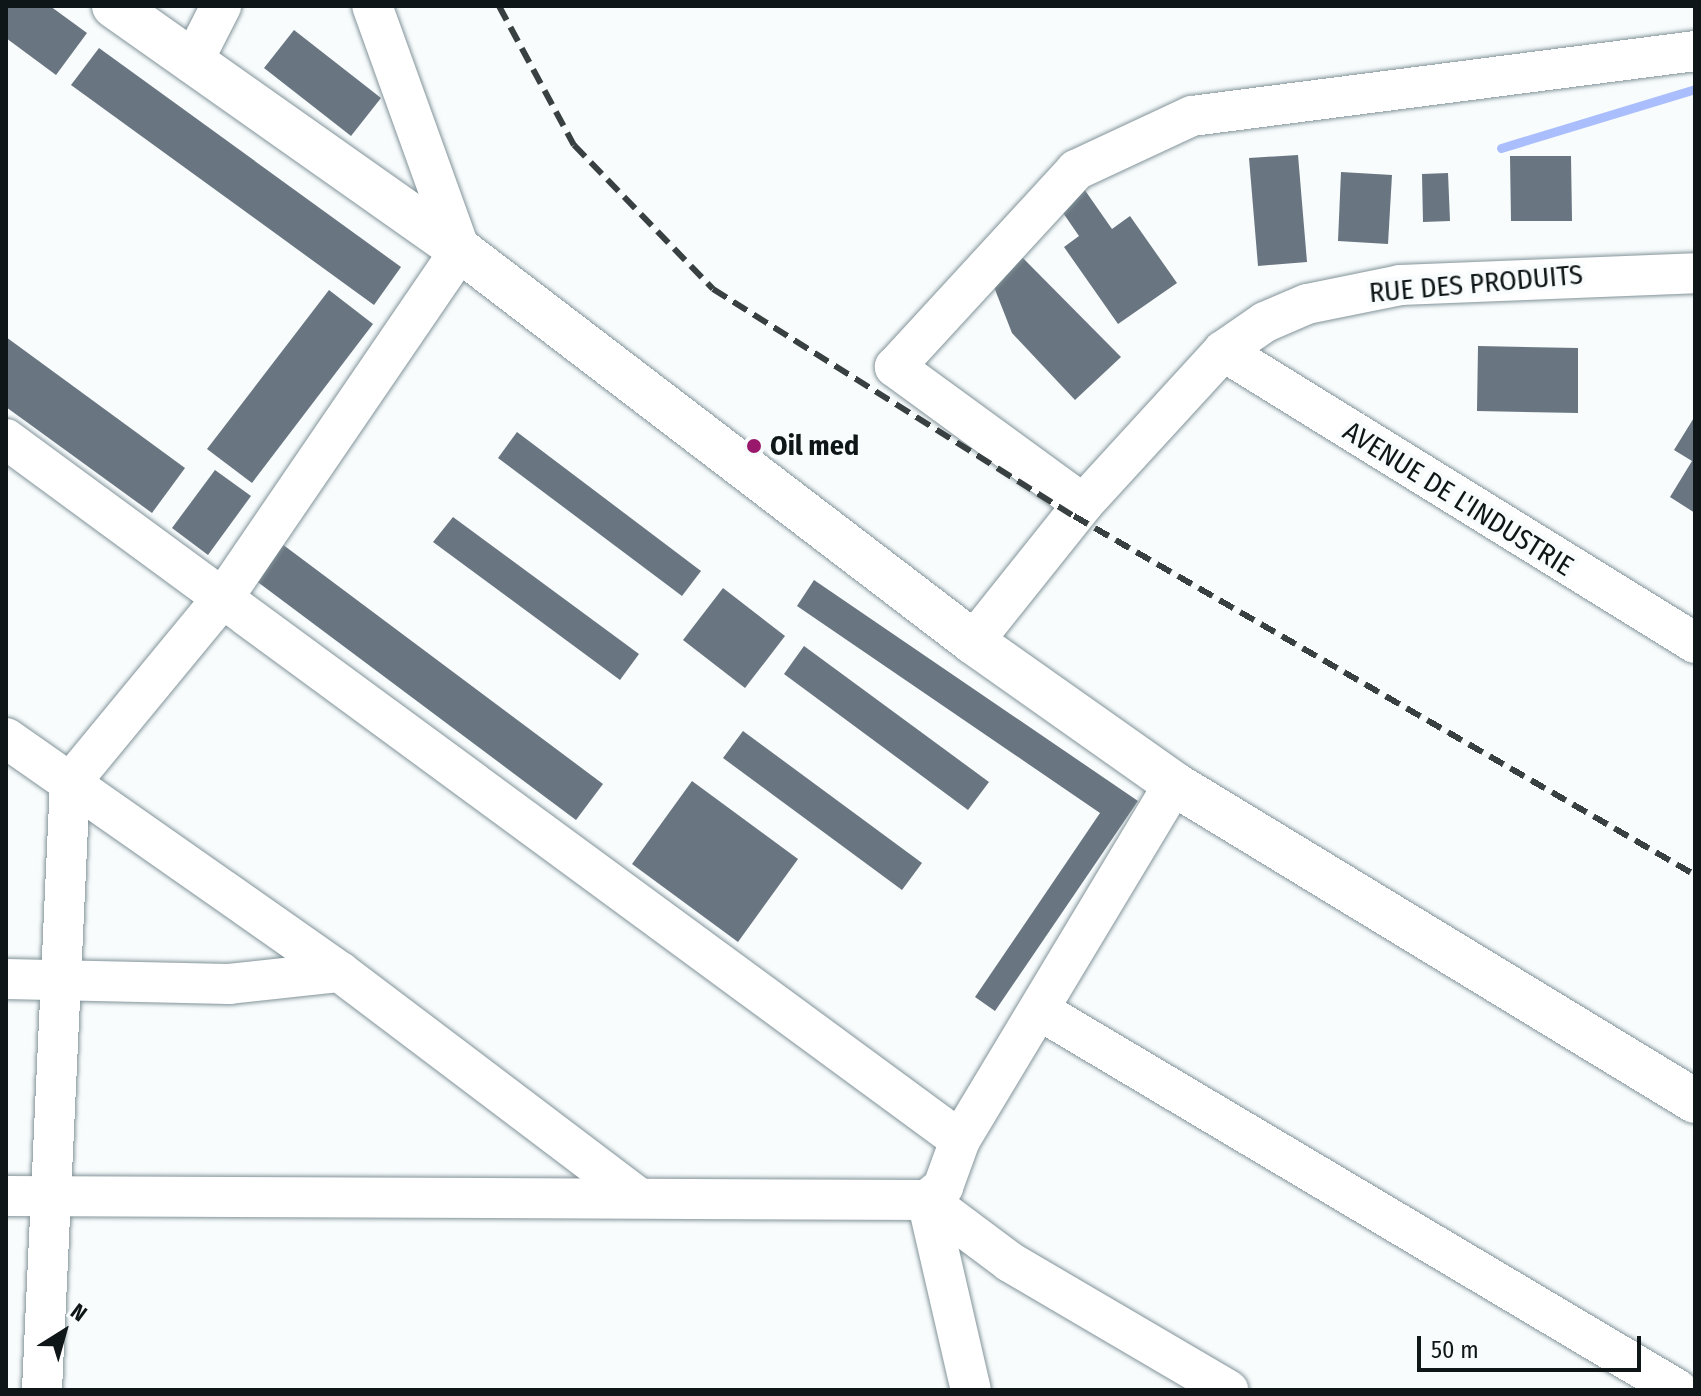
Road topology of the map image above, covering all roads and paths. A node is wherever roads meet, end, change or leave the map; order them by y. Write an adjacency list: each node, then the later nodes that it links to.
1 (114, 6): 5 (highway)
2 (221, 6): 5 (street)
3 (372, 6): 6 (street)
4 (1695, 51): 10 (street)
5 (192, 63): 6 (highway)
6 (460, 250): 11 (street); 12 (highway)
7 (1695, 273): 8 (street, RUE DES PRODUITS)
8 (1223, 351): 10 (street, RUE DES PRODUITS); 13 (street, AVENUE DE L'INDUSTRIE)
9 (6, 439): 11 (street)
10 (1083, 504): 12 (street, RUE DES PRODUITS)
11 (225, 595): 16 (street); 23 (street)
12 (973, 642): 17 (highway)
13 (1695, 643)
14 (6, 738): 16 (street)
15 (6, 774): 16 (street)
16 (59, 777): 18 (street); 20 (street)
17 (1174, 784): 21 (street); 22 (highway)
18 (340, 972): 20 (street); 26 (street)
19 (6, 979): 20 (street)
20 (55, 981): 25 (street)
21 (1039, 1010): 23 (street); 31 (street)
22 (1695, 1101)
23 (960, 1140): 27 (street)
24 (6, 1196): 25 (street)
25 (49, 1196): 26 (street); 28 (street)
26 (638, 1197): 27 (street)
27 (927, 1200): 29 (street); 30 (street)
28 (42, 1390)
29 (971, 1390)
30 (1228, 1390)
31 (1678, 1390)

